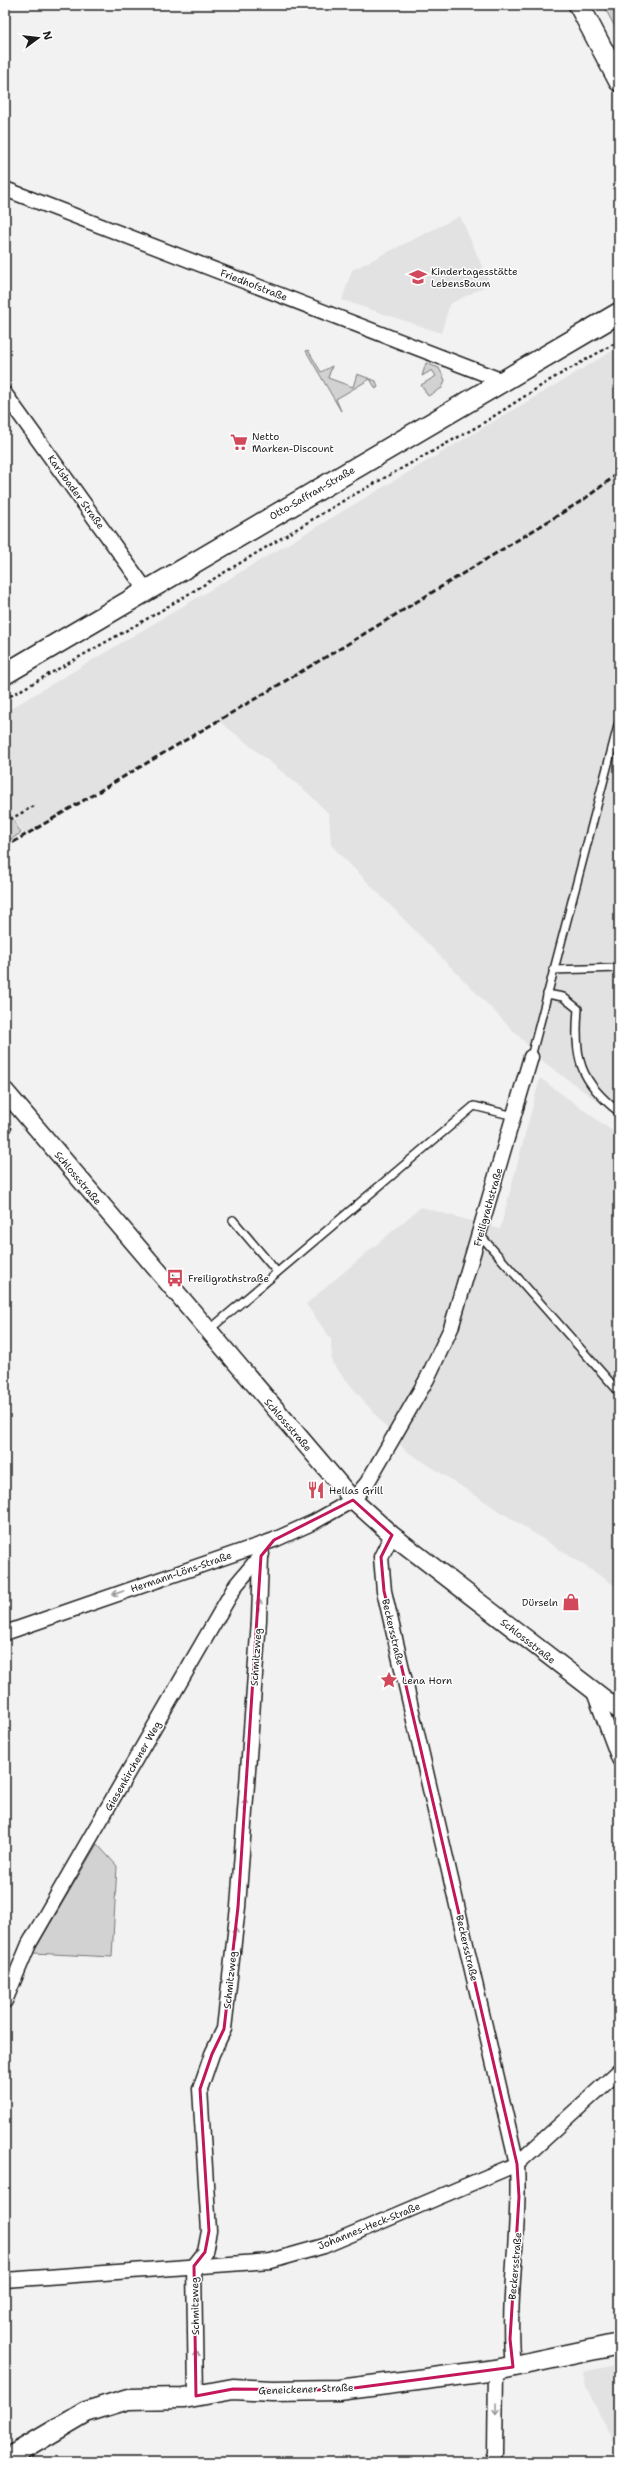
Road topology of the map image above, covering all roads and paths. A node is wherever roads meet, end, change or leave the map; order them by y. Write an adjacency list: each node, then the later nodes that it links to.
1 (579, 5): 2 (main road)
2 (619, 82)
3 (5, 189): 6 (street, Friedhofstraße)
4 (619, 313): 6 (main road, Otto-Saffran-Straße)
5 (619, 341): 10 (path)
6 (503, 381): 8 (main road, Otto-Saffran-Straße)
7 (5, 394): 8 (street, Karlsbader Straße)
8 (147, 591): 9 (main road, Otto-Saffran-Straße)
9 (5, 674)
10 (5, 699)
11 (619, 722): 15 (lane)
12 (36, 805): 13 (path)
13 (5, 822)
14 (619, 968): 15 (lane)
15 (554, 970): 16 (lane)
16 (547, 994): 17 (lane); 19 (lane)
17 (531, 1057): 20 (street, Freiligrathstraße)
18 (5, 1091): 26 (street, Schlossstraße)
19 (619, 1112)
20 (514, 1116): 24 (street, Freiligrathstraße); 25 (lane)
21 (9, 1129): 22 (path)
22 (13, 1134)
23 (234, 1220): 25 (lane)
24 (480, 1235): 27 (lane); 28 (street, Freiligrathstraße)
25 (277, 1272): 26 (lane)
26 (208, 1331): 28 (street, Schlossstraße)
27 (619, 1392)
28 (353, 1500): 29 (street, Schlossstraße); 30 (street, Hermann-Löns-Straße)
29 (392, 1535): 33 (street, Schlossstraße); 38 (street, Beckersstraße)
30 (274, 1540): 31 (street, Giesenkirchener Weg); 32 (street, Hermann-Löns-Straße, one-way to 32)
31 (261, 1556): 36 (street, Giesenkirchener Weg); 39 (street, Schmitzweg, one-way to 31)
32 (5, 1633)
33 (594, 1692): 34 (street, Schlossstraße); 35 (street)
34 (619, 1710)
35 (619, 1759)
36 (5, 2001)
37 (619, 2071): 38 (street, Johannes-Heck-Straße)
38 (518, 2164): 39 (street, Johannes-Heck-Straße); 42 (street, Beckersstraße)
39 (194, 2266): 40 (street, Johannes-Heck-Straße); 43 (street, Schmitzweg, one-way to 39)
40 (5, 2280)
41 (619, 2344): 42 (main road, Geneickener Straße)
42 (504, 2368): 43 (main road, Geneickener Straße); 45 (street, Beckersstraße, one-way to 45)
43 (196, 2396): 44 (main road, Geneickener Straße)
44 (5, 2460)
45 (492, 2462)

